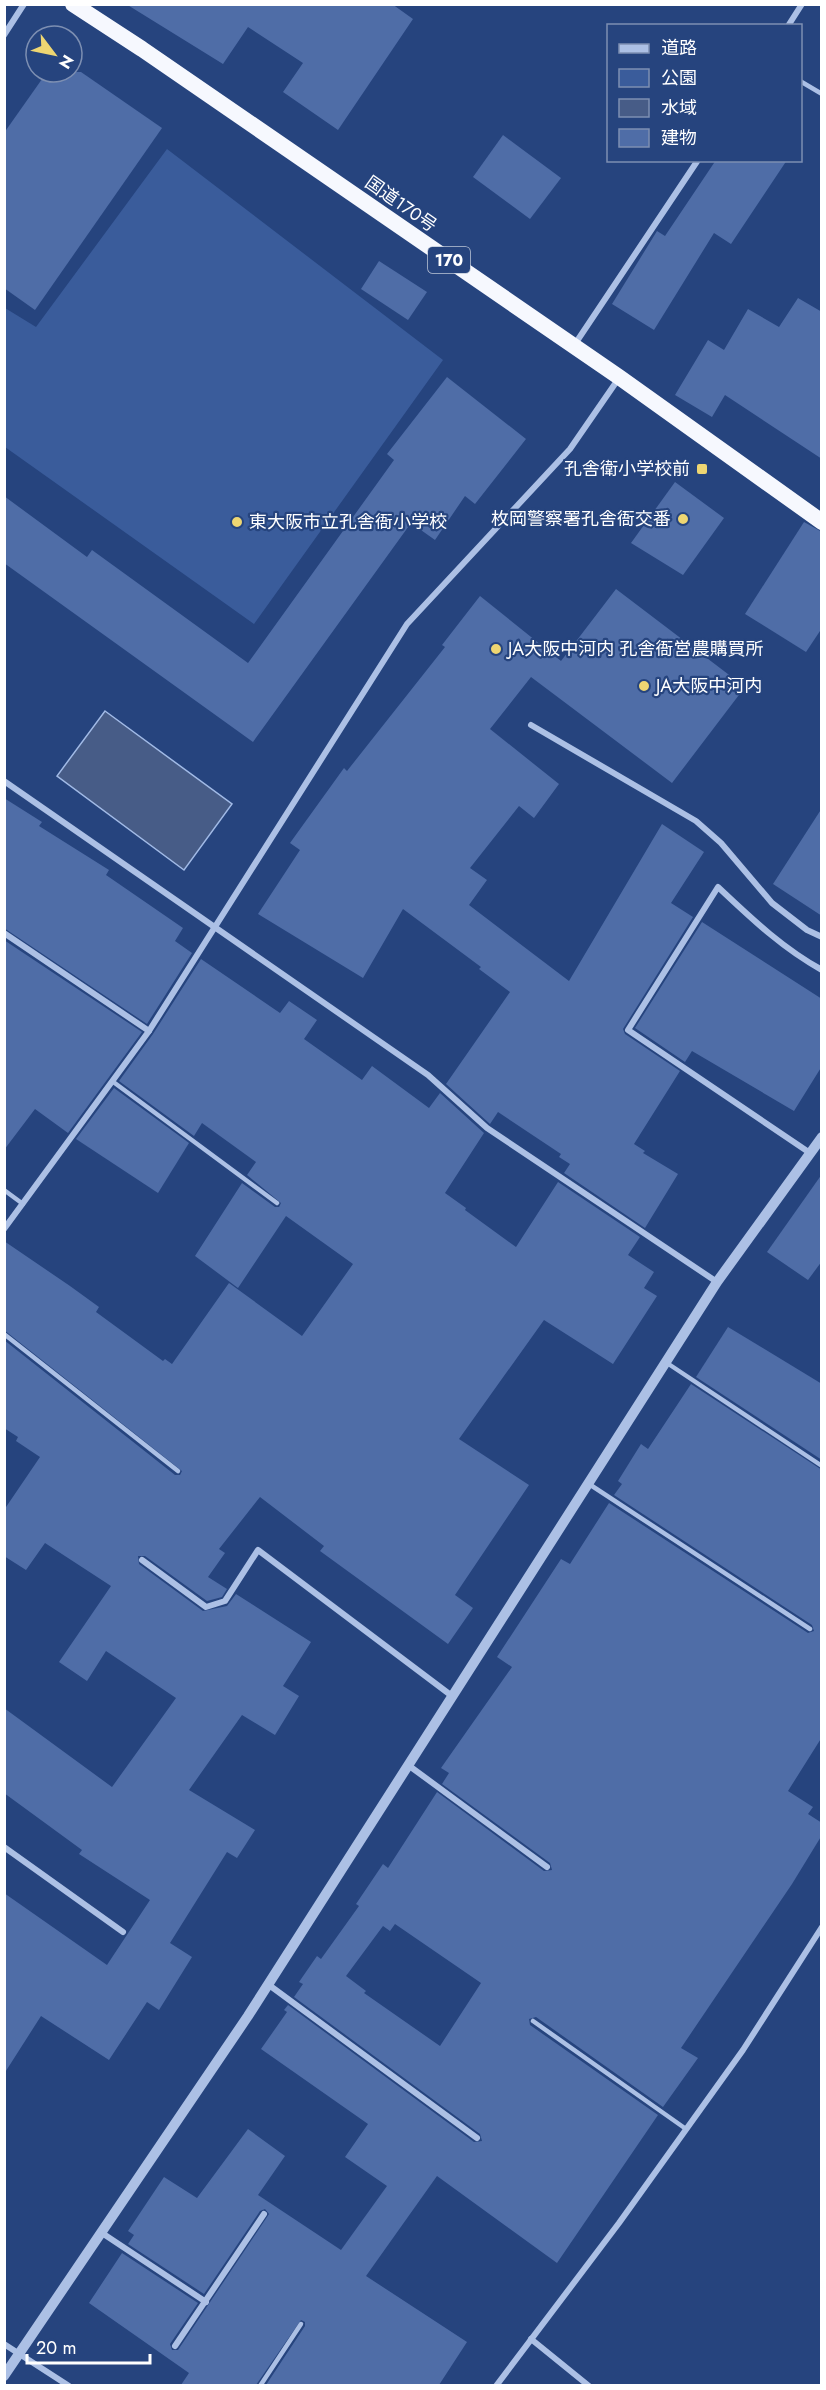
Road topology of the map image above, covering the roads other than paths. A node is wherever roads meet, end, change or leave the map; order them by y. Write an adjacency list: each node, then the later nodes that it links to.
1 (24, 4): 5 (street)
2 (73, 4): 9 (highway, 国道170号 / 170)
3 (802, 4): 4 (street)
4 (789, 24)
5 (4, 35)
6 (802, 82): 7 (lane)
7 (822, 94)
8 (697, 162): 9 (street)
9 (574, 346): 10 (highway, 国道170号 / 170)
10 (619, 377): 11 (highway, 国道170号 / 170); 14 (street)
11 (822, 522)
12 (531, 725): 16 (street)
13 (4, 781): 14 (street)
14 (217, 928): 18 (street); 26 (street)
15 (4, 933): 18 (street)
16 (822, 937)
17 (822, 969): 21 (street)
18 (149, 1031): 19 (street)
19 (112, 1081): 23 (lane); 24 (street)
20 (822, 1137): 21 (street)
21 (810, 1153): 26 (street)
22 (4, 1190): 24 (lane)
23 (277, 1203)
24 (23, 1204): 25 (street)
25 (4, 1229)
26 (717, 1282): 28 (street)
27 (4, 1334): 30 (lane)
28 (665, 1362): 29 (lane); 31 (street)
29 (822, 1466)
30 (178, 1471)
31 (588, 1484): 33 (lane); 34 (street)
32 (142, 1560): 34 (street)
33 (810, 1629)
34 (452, 1696): 35 (street)
35 (408, 1766): 37 (street); 40 (street)
36 (4, 1847): 39 (street)
37 (547, 1867)
38 (822, 1927): 42 (street)
39 (123, 1932)
40 (268, 1985): 43 (street); 45 (street)
41 (533, 2021): 42 (lane)
42 (686, 2128): 48 (street)
43 (477, 2138)
44 (264, 2214): 46 (street)
45 (102, 2233): 46 (street); 51 (street)
46 (206, 2302): 50 (street)
47 (302, 2324): 54 (lane)
48 (531, 2339): 55 (street); 56 (street)
49 (4, 2344): 51 (street)
50 (176, 2346)
51 (20, 2355): 52 (street); 53 (street)
52 (4, 2376)
53 (69, 2385)
54 (260, 2385)
55 (496, 2385)
56 (590, 2385)

